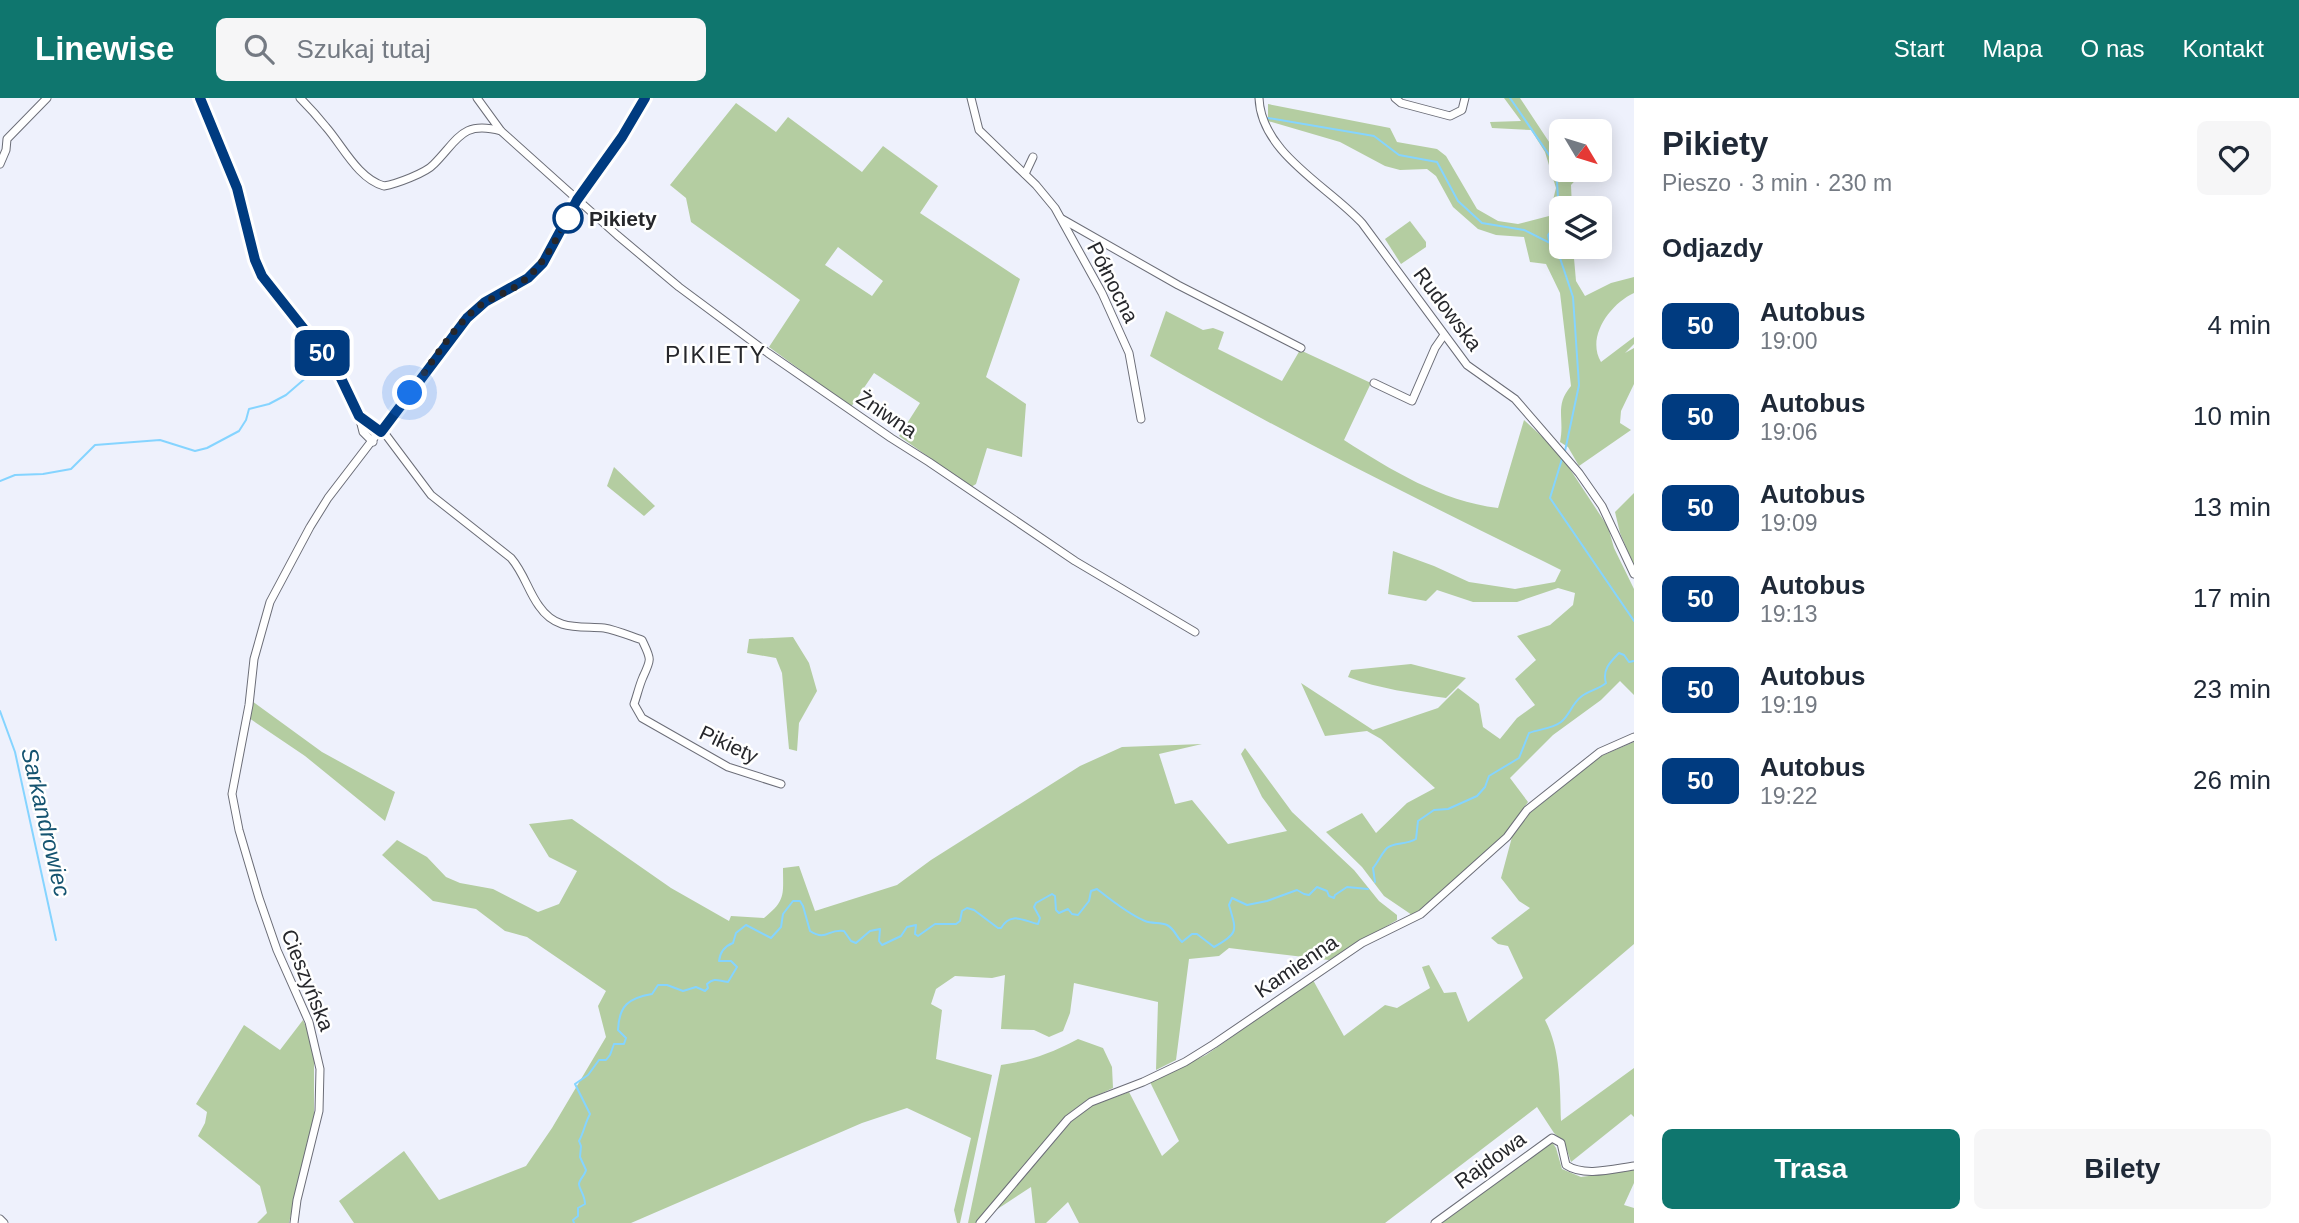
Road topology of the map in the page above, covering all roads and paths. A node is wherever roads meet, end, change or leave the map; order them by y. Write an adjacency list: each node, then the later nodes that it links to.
1 (47, 98): 12 (street)
2 (200, 98): 19 (street)
3 (300, 98): 10 (street)
4 (477, 98): 10 (street, Żniwna)
5 (645, 98): 14 (street)
6 (971, 98): 13 (street, Północna)
7 (1259, 98): 16 (street, Rudowska)
8 (1395, 98): 9 (street)
9 (1465, 98)
10 (501, 131): 14 (street, Żniwna)
11 (1033, 157): 13 (street)
12 (0, 164)
13 (1025, 174): 15 (street, Północna)
14 (577, 200): 21 (street); 24 (street, Żniwna)
15 (1061, 218): 17 (street); 20 (street, Północna)
16 (1444, 335): 18 (street); 23 (street, Rudowska)
17 (1301, 348)
18 (1374, 383)
19 (359, 416): 21 (street); 22 (street)
20 (1141, 419)
21 (381, 432): 22 (street); 26 (street, Pikiety)
22 (373, 442): 30 (street, Cieszyńska)
23 (1634, 575)
24 (1195, 632)
25 (1634, 737): 31 (street, Kamienna)
26 (781, 784)
27 (1634, 1166): 32 (street, Rajdowa)
28 (0, 1219): 29 (street)
29 (4, 1223)
30 (294, 1223)
31 (980, 1223)
32 (1435, 1223)

